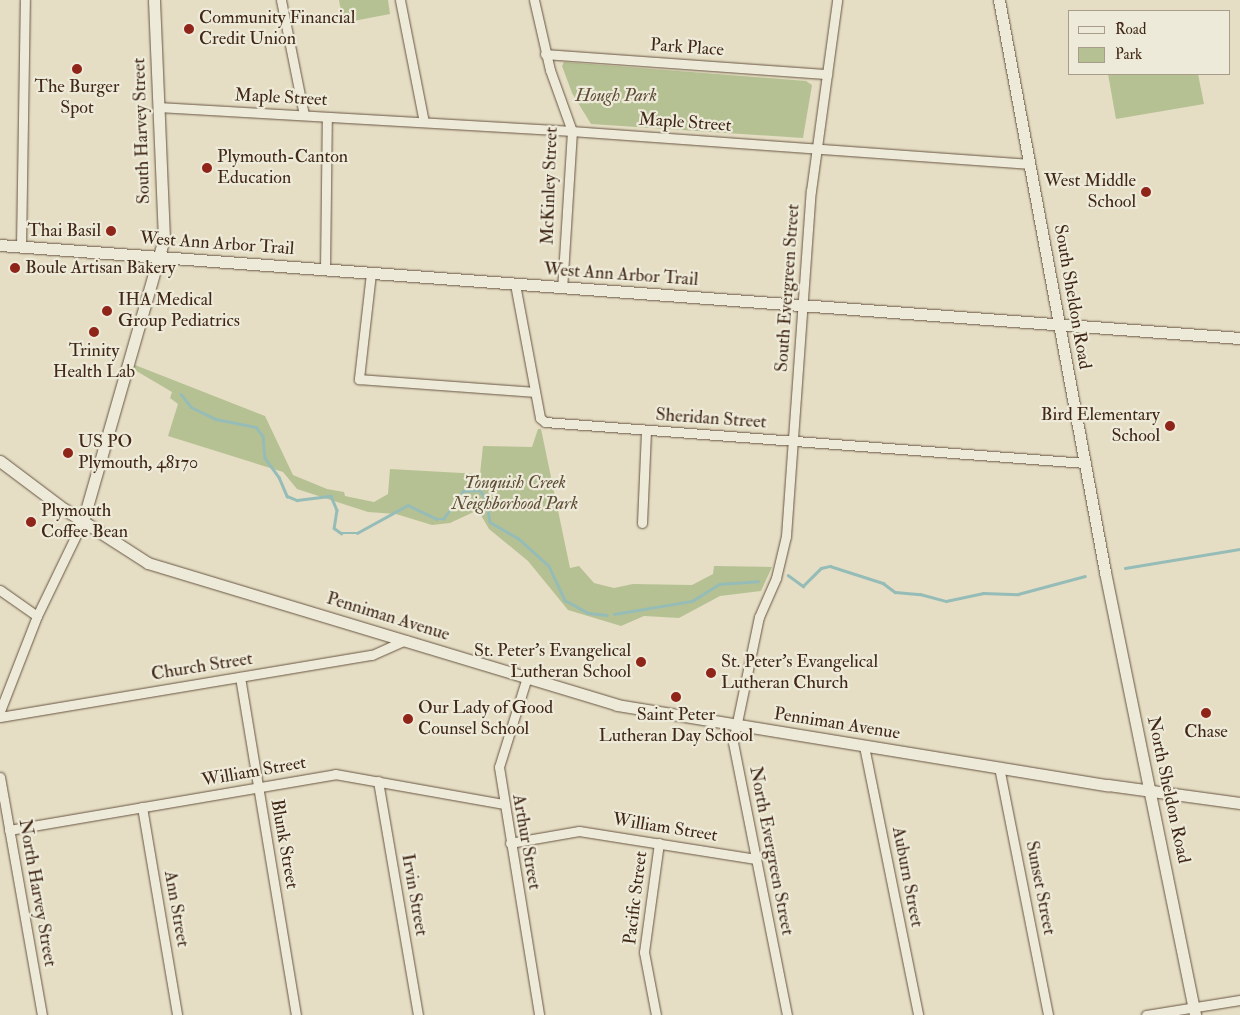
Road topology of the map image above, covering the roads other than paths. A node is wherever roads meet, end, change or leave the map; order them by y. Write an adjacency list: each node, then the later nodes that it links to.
1 (25, 0): 18 (street)
2 (154, 0): 10 (street, South Harvey Street)
3 (281, 0): 11 (street)
4 (400, 0): 13 (street)
5 (534, 0): 8 (street, McKinley Street)
6 (837, 0): 9 (street, South Evergreen Street)
7 (999, 0): 16 (street, South Sheldon Road)
8 (545, 54): 9 (street, Park Place); 14 (street, McKinley Street)
9 (827, 74): 15 (street, South Evergreen Street)
10 (158, 107): 11 (street, Maple Street); 19 (street, South Harvey Street)
11 (304, 115): 12 (street, Maple Street)
12 (327, 116): 13 (street, Maple Street); 20 (street)
13 (424, 122): 14 (street, Maple Street)
14 (572, 131): 15 (street, Maple Street); 23 (street, McKinley Street)
15 (817, 148): 16 (street, Maple Street); 24 (street, South Evergreen Street)
16 (1030, 164): 25 (street, South Sheldon Road)
17 (0, 245): 18 (street, West Ann Arbor Trail)
18 (21, 246): 19 (street, West Ann Arbor Trail)
19 (159, 258): 20 (street, West Ann Arbor Trail); 32 (street, South Harvey Street)
20 (325, 270): 21 (street, West Ann Arbor Trail)
21 (371, 273): 22 (street, West Ann Arbor Trail); 27 (street)
22 (515, 284): 23 (street, West Ann Arbor Trail); 27 (street)
23 (562, 288): 24 (street, West Ann Arbor Trail)
24 (803, 306): 25 (street, West Ann Arbor Trail); 29 (street, South Evergreen Street)
25 (1059, 325): 26 (street, West Ann Arbor Trail); 31 (street, South Sheldon Road)
26 (1240, 338)
27 (535, 392): 28 (street, Sheridan Street)
28 (646, 430): 29 (street, Sheridan Street); 33 (street)
29 (793, 442): 31 (street, Sheridan Street); 35 (street, South Evergreen Street)
30 (0, 462): 32 (street, Penniman Avenue)
31 (1085, 463): 34 (street, South Sheldon Road)
32 (83, 521): 37 (street, South Harvey Street); 38 (street, Penniman Avenue)
33 (642, 523)
34 (1105, 572): 49 (street, North Sheldon Road)
35 (776, 578): 43 (street, North Evergreen Street)
36 (0, 590): 37 (street)
37 (37, 616): 41 (street, South Harvey Street)
38 (406, 640): 39 (street, Church Street); 40 (street, Penniman Avenue)
39 (240, 677): 42 (street, Church Street); 48 (street, Blunk Street)
40 (527, 677): 43 (street, Penniman Avenue); 51 (street, Arthur Street)
41 (0, 711)
42 (0, 717)
43 (736, 726): 44 (street, Penniman Avenue); 56 (street, North Evergreen Street)
44 (864, 746): 45 (street, Penniman Avenue); 66 (street, Auburn Street)
45 (999, 767): 49 (street, Penniman Avenue); 67 (street, Sunset Street)
46 (0, 777): 53 (street, North Harvey Street)
47 (378, 780): 48 (street, William Street); 51 (street, William Street); 62 (street, Irvin Street)
48 (258, 787): 52 (street, William Street); 61 (street, Blunk Street)
49 (1150, 791): 50 (street, Penniman Avenue); 58 (street, North Sheldon Road)
50 (1240, 803)
51 (504, 804): 54 (street, Arthur Street)
52 (142, 808): 53 (street, William Street); 60 (street, Ann Street)
53 (10, 830): 59 (street, North Harvey Street)
54 (510, 843): 55 (street, William Street); 63 (street, Arthur Street)
55 (659, 843): 56 (street, William Street); 64 (street, Pacific Street)
56 (756, 859): 65 (street, North Evergreen Street)
57 (1240, 1000): 58 (street)
58 (1194, 1011): 68 (street)
59 (42, 1015)
60 (177, 1015)
61 (296, 1015)
62 (418, 1015)
63 (539, 1015)
64 (656, 1015)
65 (787, 1015)
66 (918, 1015)
67 (1048, 1015)
68 (1146, 1015)

